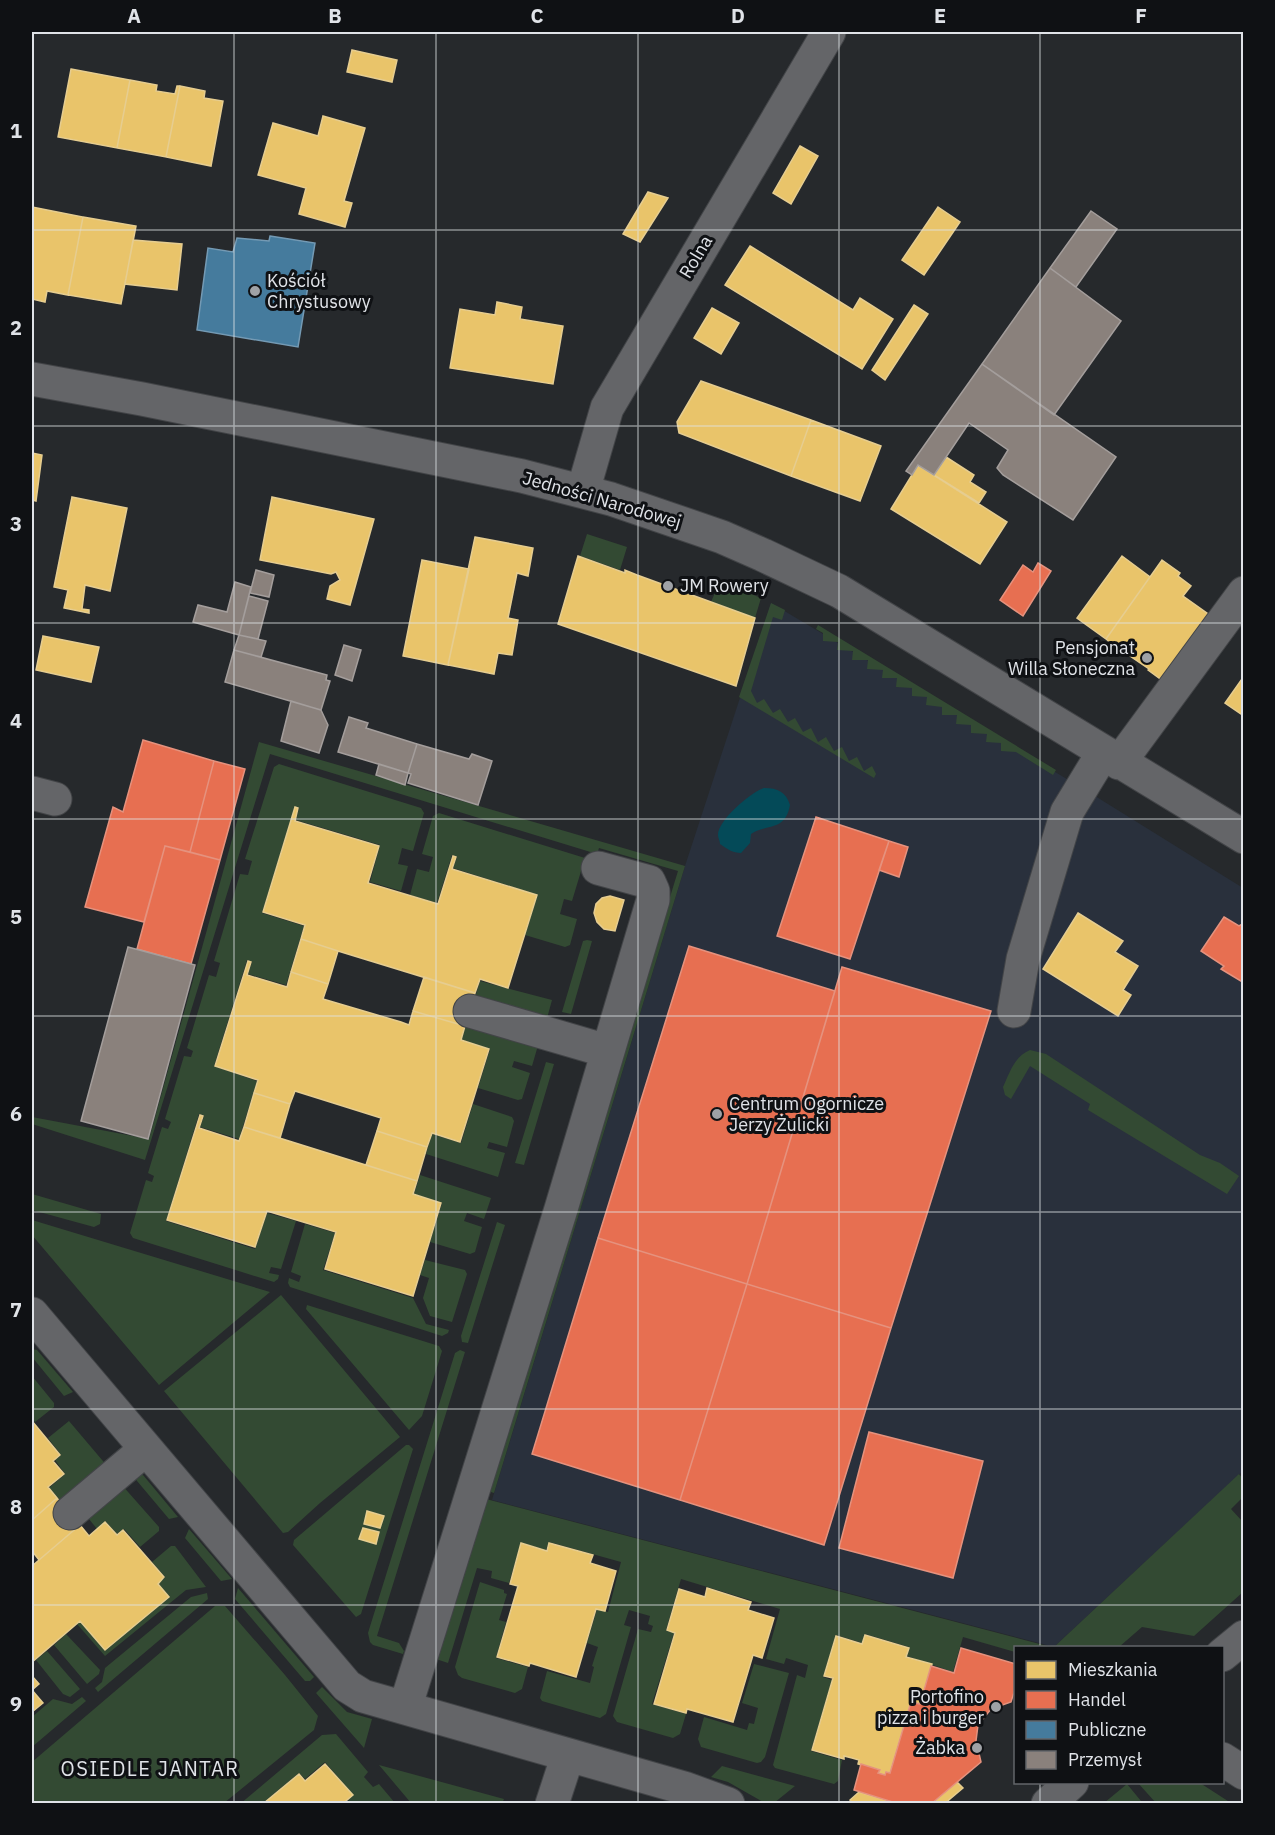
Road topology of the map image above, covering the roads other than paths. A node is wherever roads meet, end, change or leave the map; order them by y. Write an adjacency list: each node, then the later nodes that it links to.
1 (830, 32): 3 (street, Rolna)
2 (32, 379): 3 (street, Jedności Narodowej)
3 (583, 491): 5 (street, Jedności Narodowej)
4 (1244, 593): 5 (street)
5 (1111, 758): 6 (street, Jedności Narodowej); 9 (street)
6 (1244, 837)
7 (598, 868): 10 (street)
8 (470, 1011): 10 (street)
9 (1014, 1011)
10 (607, 1051): 16 (street)
11 (35, 1323): 12 (street)
12 (146, 1449): 13 (street); 16 (street)
13 (70, 1513)
14 (1244, 1637): 15 (street)
15 (1224, 1653)
16 (405, 1708): 17 (street)
17 (568, 1755): 21 (street); 22 (street)
18 (1224, 1760): 19 (street)
19 (1244, 1773)
20 (1070, 1784): 23 (street)
21 (552, 1803)
22 (728, 1803)
23 (1048, 1803)

